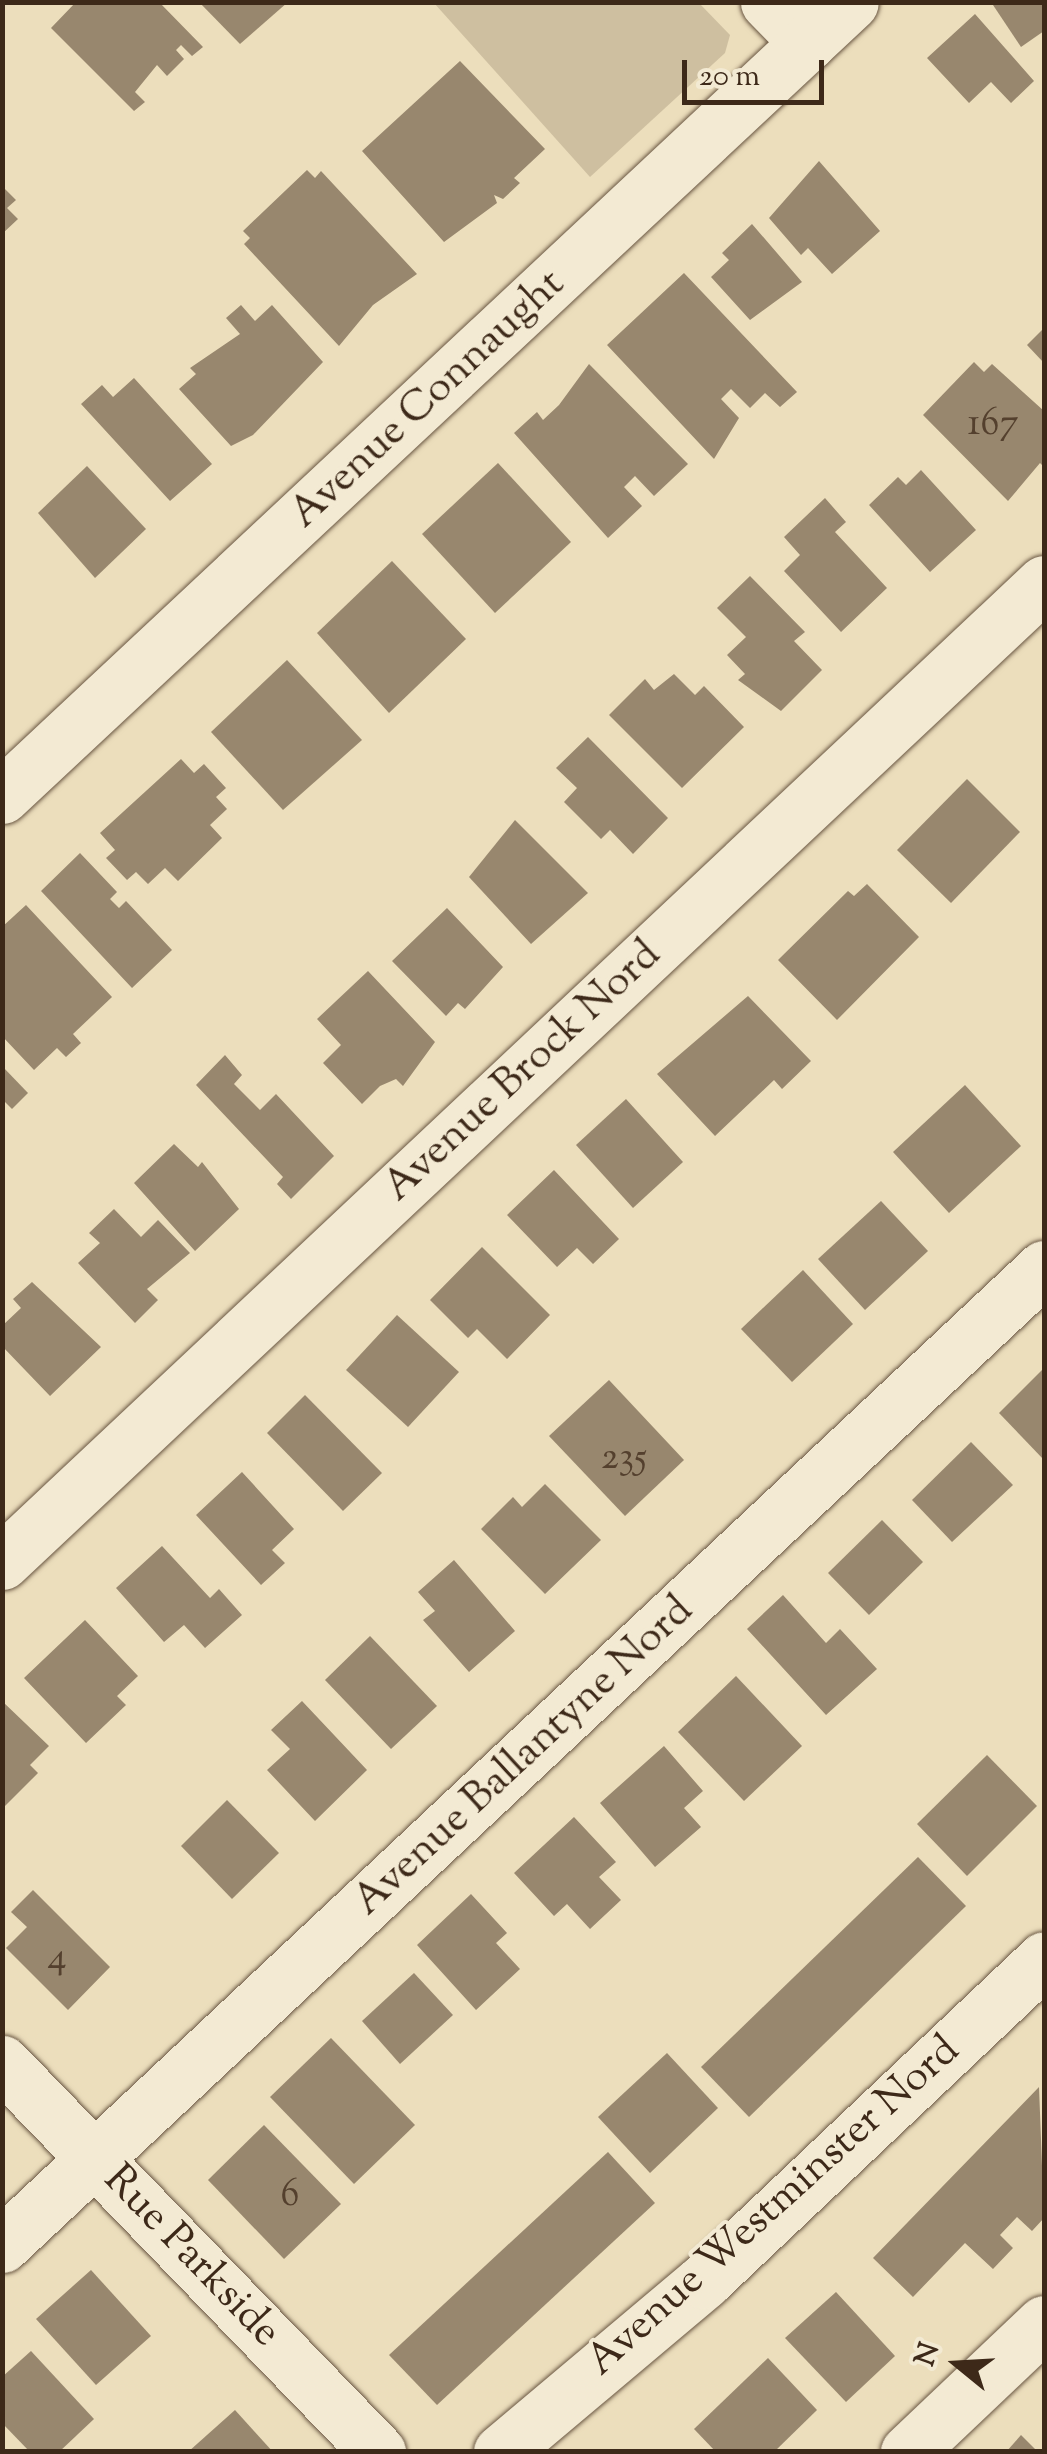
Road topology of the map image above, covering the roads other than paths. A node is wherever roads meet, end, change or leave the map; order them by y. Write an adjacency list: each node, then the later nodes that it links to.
1 (768, 2): 3 (street)
2 (851, 2): 3 (street, Avenue Connaught)
3 (808, 44): 5 (street, Avenue Connaught)
4 (1044, 583): 7 (street, Avenue Brock Nord)
5 (2, 796)
6 (1044, 1268): 10 (street, Avenue Ballantyne Nord)
7 (9, 1543)
8 (1044, 1960): 14 (street, Avenue Westminster Nord)
9 (2, 2064): 10 (street, Rue Parkside)
10 (96, 2158): 11 (street, Avenue Ballantyne Nord); 13 (street, Rue Parkside)
11 (2, 2244)
12 (1044, 2323): 15 (street)
13 (378, 2452)
14 (502, 2452)
15 (908, 2452)

